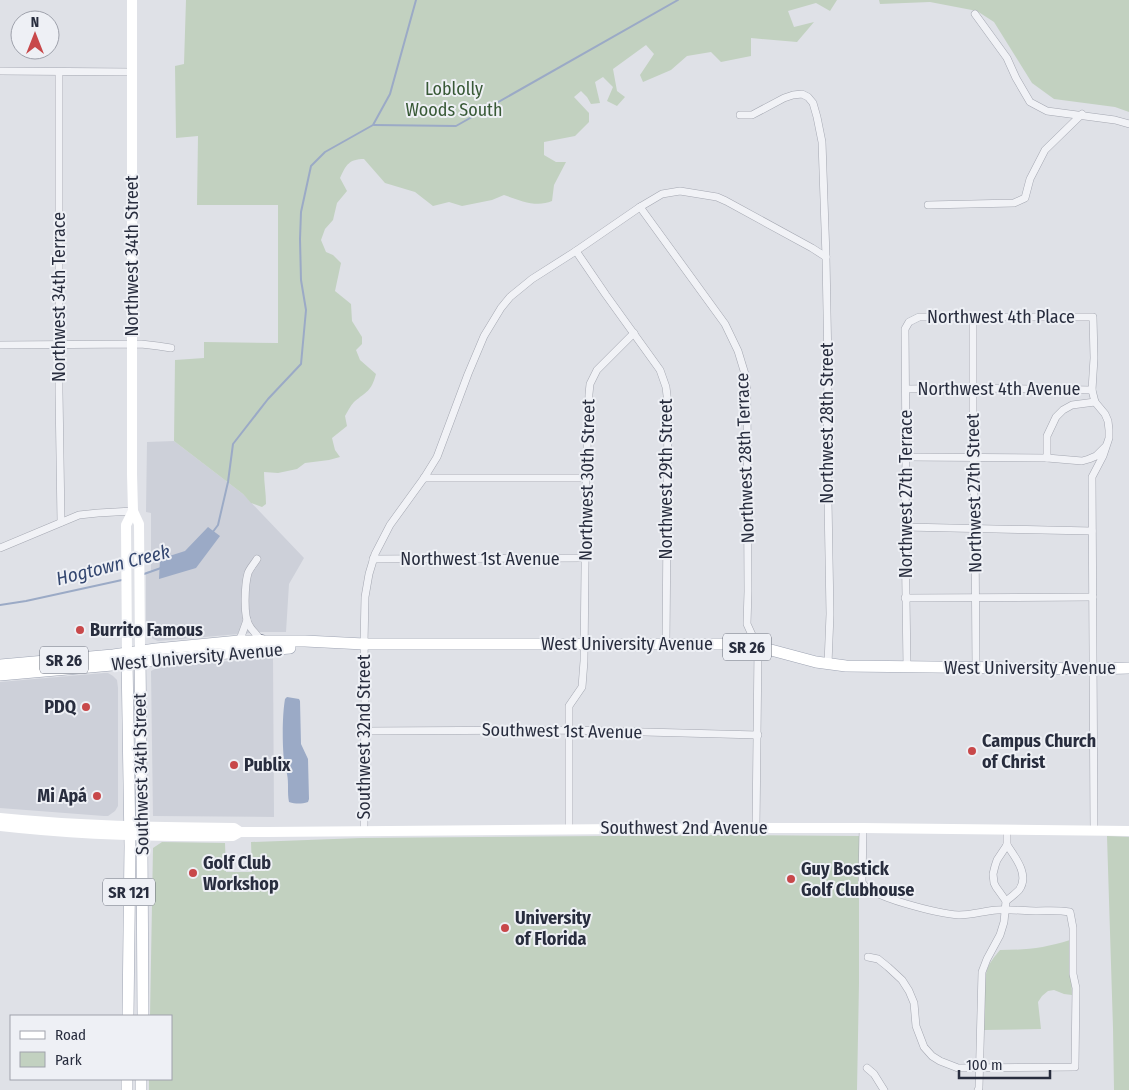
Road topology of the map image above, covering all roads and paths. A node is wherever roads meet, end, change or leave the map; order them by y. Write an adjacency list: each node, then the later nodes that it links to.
1 (132, 0): 5 (main road, Northwest 34th Street / SR 121)
2 (975, 14): 6 (street)
3 (0, 71): 4 (street)
4 (59, 72): 5 (street); 17 (street, Northwest 34th Terrace)
5 (132, 72): 18 (main road, Northwest 34th Street / SR 121)
6 (1082, 114): 8 (street); 9 (street)
7 (740, 115): 12 (street, Northwest 28th Street)
8 (1129, 124)
9 (928, 206)
10 (640, 207): 11 (street, Southwest 32nd Street); 12 (street, Southwest 32nd Street); 50 (street, Northwest 28th Terrace)
11 (576, 251): 15 (street, Northwest 29th Street); 30 (street, Southwest 32nd Street)
12 (826, 257): 54 (street, Northwest 28th Street)
13 (973, 317): 14 (street, Northwest 4th Place); 21 (street, Northwest 27th Street); 22 (street, Northwest 4th Place)
14 (909, 322): 20 (street, Northwest 27th Terrace)
15 (634, 333): 31 (street, Northwest 30th Street); 48 (street, Northwest 29th Street)
16 (0, 345): 17 (street)
17 (59, 345): 18 (street); 33 (street, Northwest 34th Terrace)
18 (132, 345): 19 (street); 32 (main road, Northwest 34th Street / SR 121)
19 (171, 348)
20 (906, 388): 21 (street, Northwest 4th Avenue); 25 (street, Northwest 27th Terrace)
21 (973, 388): 22 (street, Northwest 4th Avenue); 26 (street, Northwest 27th Street)
22 (1092, 390): 23 (street)
23 (1094, 402): 24 (street); 27 (street)
24 (1106, 445): 28 (street); 29 (street)
25 (906, 457): 26 (street); 34 (street, Northwest 27th Terrace)
26 (972, 458): 27 (street); 35 (street, Northwest 27th Street)
27 (1047, 458): 28 (street)
28 (1082, 460): 29 (street)
29 (1095, 470): 36 (street)
30 (424, 478): 31 (street); 40 (street, Southwest 32nd Street)
31 (586, 478): 38 (street, Northwest 30th Street)
32 (133, 512): 33 (street); 52 (main road, Northwest 34th Street / SR 121); 53 (main road, Northwest 34th Street / SR 121)
33 (61, 522): 37 (street)
34 (905, 527): 35 (street); 42 (street, Northwest 27th Terrace)
35 (975, 529): 36 (street); 43 (street, Northwest 27th Street)
36 (1092, 531): 41 (street)
37 (0, 548)
38 (586, 558): 40 (street, Northwest 1st Avenue); 49 (street, Northwest 30th Street)
39 (257, 559): 44 (street)
40 (374, 559): 47 (street, Southwest 32nd Street)
41 (1093, 597): 43 (street); 59 (street)
42 (905, 598): 43 (street); 56 (street, Northwest 27th Terrace)
43 (976, 598): 57 (street, Northwest 27th Street)
44 (247, 619): 45 (street); 46 (street)
45 (261, 641): 46 (main road, West University Avenue / SR 26); 47 (main road, West University Avenue / SR 26); 51 (highway)
46 (238, 642): 52 (main road, West University Avenue / SR 26)
47 (364, 644): 49 (main road, West University Avenue / SR 26); 51 (main road, West University Avenue / SR 26); 62 (street, Southwest 32nd Street)
48 (666, 644): 49 (main road, West University Avenue / SR 26); 50 (main road, West University Avenue / SR 26)
49 (585, 645): 61 (street, Northwest 30th Street)
50 (758, 648): 54 (main road, West University Avenue / SR 26); 63 (street)
51 (228, 652): 52 (main road, West University Avenue / SR 26)
52 (140, 656): 53 (main road, West University Avenue / SR 26); 73 (main road, Southwest 34th Street / SR 121)
53 (127, 658): 55 (main road, West University Avenue / SR 26); 60 (main road, West University Avenue / SR 26); 72 (main road, Southwest 34th Street / SR 121)
54 (828, 664): 56 (main road, West University Avenue / SR 26)
55 (0, 665)
56 (907, 667): 57 (main road, West University Avenue / SR 26)
57 (976, 668): 59 (main road, West University Avenue / SR 26)
58 (1129, 668): 59 (main road, West University Avenue / SR 26)
59 (1093, 669): 71 (street)
60 (0, 675)
61 (568, 730): 62 (street, Southwest 1st Avenue); 63 (street, Southwest 1st Avenue); 68 (street, Northwest 30th Street)
62 (365, 732): 69 (street, Southwest 32nd Street)
63 (758, 735): 66 (street)
64 (0, 818): 72 (main road, Southwest 2nd Avenue)
65 (0, 826): 72 (main road, Southwest 2nd Avenue)
66 (756, 828): 67 (main road, Southwest 2nd Avenue); 68 (main road, Southwest 2nd Avenue)
67 (863, 828): 70 (main road, Southwest 2nd Avenue); 77 (street)
68 (569, 829): 69 (main road, Southwest 2nd Avenue)
69 (364, 830): 73 (main road, Southwest 2nd Avenue)
70 (1007, 830): 71 (main road, Southwest 2nd Avenue); 75 (street)
71 (1094, 830): 74 (main road, Southwest 2nd Avenue)
72 (129, 831): 73 (main road, Southwest 2nd Avenue); 79 (main road, Southwest 34th Street / SR 121)
73 (142, 831): 80 (main road, Southwest 34th Street / SR 121)
74 (1129, 831)
75 (1007, 845): 76 (street); 76 (street)
76 (1006, 901): 77 (street)
77 (1005, 910): 81 (street); 81 (street)
78 (868, 957): 81 (street)
79 (128, 1015)
80 (142, 1015)
81 (979, 1067): 84 (street)
82 (867, 1068): 83 (street)
83 (884, 1090)
84 (978, 1090)

